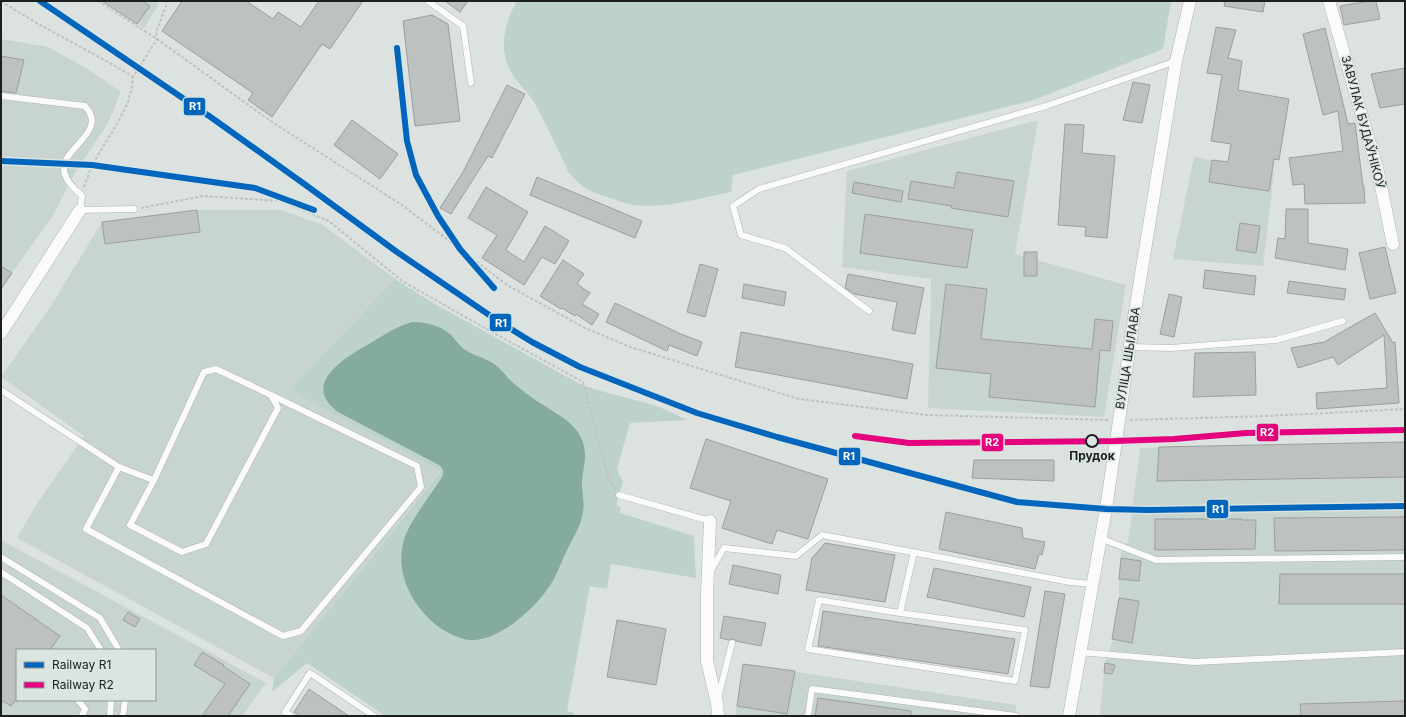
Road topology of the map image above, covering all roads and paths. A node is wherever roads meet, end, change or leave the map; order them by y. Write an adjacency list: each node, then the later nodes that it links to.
1 (1, 1): 9 (path)
2 (98, 1): 7 (path)
3 (168, 1): 7 (path)
4 (428, 1): 10 (lane)
5 (1190, 1): 8 (street, ВУЛІЦА ШЫЛАВА)
6 (1329, 1): 15 (street, ЗАВУЛАК БУДАЎНІКОЎ)
7 (157, 39): 9 (path); 23 (path)
8 (1176, 61): 16 (lane); 19 (street, ВУЛІЦА ШЫЛАВА)
9 (133, 77): 12 (path)
10 (471, 84)
11 (1, 96): 12 (lane)
12 (82, 196): 14 (lane)
13 (134, 209): 14 (lane); 26 (path)
14 (80, 210): 18 (street)
15 (1393, 244)
16 (869, 311)
17 (1343, 320): 19 (lane)
18 (1, 333)
19 (1130, 346): 23 (street, ВУЛІЦА ШЫЛАВА)
20 (1, 390): 24 (lane)
21 (271, 395): 24 (lane); 25 (lane); 25 (lane)
22 (1405, 409): 23 (path)
23 (1118, 420): 28 (street, ВУЛІЦА ШЫЛАВА)
24 (119, 467): 25 (lane)
25 (154, 480)
26 (619, 495): 27 (lane)
27 (710, 521): 33 (street)
28 (1100, 538): 31 (lane); 34 (street, ВУЛІЦА ШЫЛАВА)
29 (914, 552): 33 (lane); 34 (lane); 35 (lane)
30 (1, 557): 38 (lane)
31 (1405, 558)
32 (1, 572): 37 (lane)
33 (708, 575): 44 (street)
34 (1092, 584): 39 (street, ВУЛІЦА ШЫЛАВА)
35 (900, 613): 35 (lane)
36 (732, 642): 44 (lane)
37 (100, 649)
38 (118, 649)
39 (1079, 652): 40 (lane); 53 (street, ВУЛІЦА ШЫЛАВА)
40 (1405, 652)
41 (79, 701): 45 (lane)
42 (112, 701): 46 (lane)
43 (125, 701): 47 (lane)
44 (717, 703): 50 (street)
45 (82, 716)
46 (110, 716)
47 (123, 716)
48 (291, 716): 49 (lane)
49 (374, 716)
50 (718, 716)
51 (808, 716): 52 (lane)
52 (1016, 716)
53 (1068, 716)

